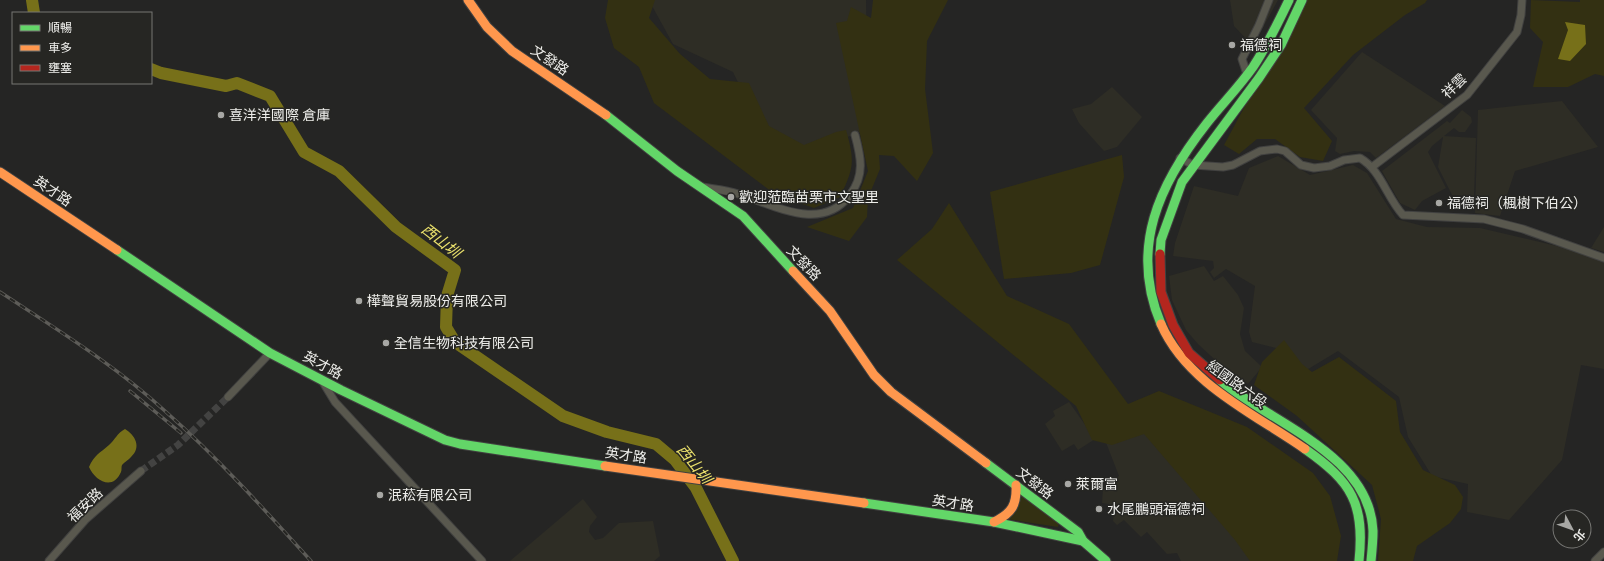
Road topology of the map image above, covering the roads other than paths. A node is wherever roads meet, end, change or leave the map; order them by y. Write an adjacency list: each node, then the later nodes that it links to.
1 (468, 0): 13 (street, 文發路)
2 (1269, 0): 6 (street)
3 (1289, 0): 6 (street, 經國路六段)
4 (1302, 0): 7 (street, 經國路六段)
5 (1522, 0): 11 (street, 祥雲)
6 (1247, 74): 7 (street); 9 (street, 經國路六段)
7 (1256, 82): 10 (street, 經國路六段)
8 (855, 135): 13 (street)
9 (1180, 158): 10 (street); 26 (street, 經國路六段)
10 (1193, 165): 11 (street); 27 (street, 經國路六段)
11 (1372, 167): 14 (street)
12 (0, 172): 15 (street, 英才路)
13 (698, 186): 19 (street, 文發路)
14 (1604, 258)
15 (270, 353): 16 (street, 英才路); 17 (street)
16 (321, 379): 20 (street, 英才路); 24 (street)
17 (228, 397)
18 (141, 471): 23 (street, 福安路)
19 (1016, 485): 20 (street); 21 (street, 文發路)
20 (994, 522): 21 (street, 英才路)
21 (1083, 541): 25 (street, 文發路)
22 (1604, 552): 28 (street)
23 (50, 561)
24 (482, 561)
25 (1106, 561)
26 (1359, 561)
27 (1371, 561)
28 (1595, 561)

